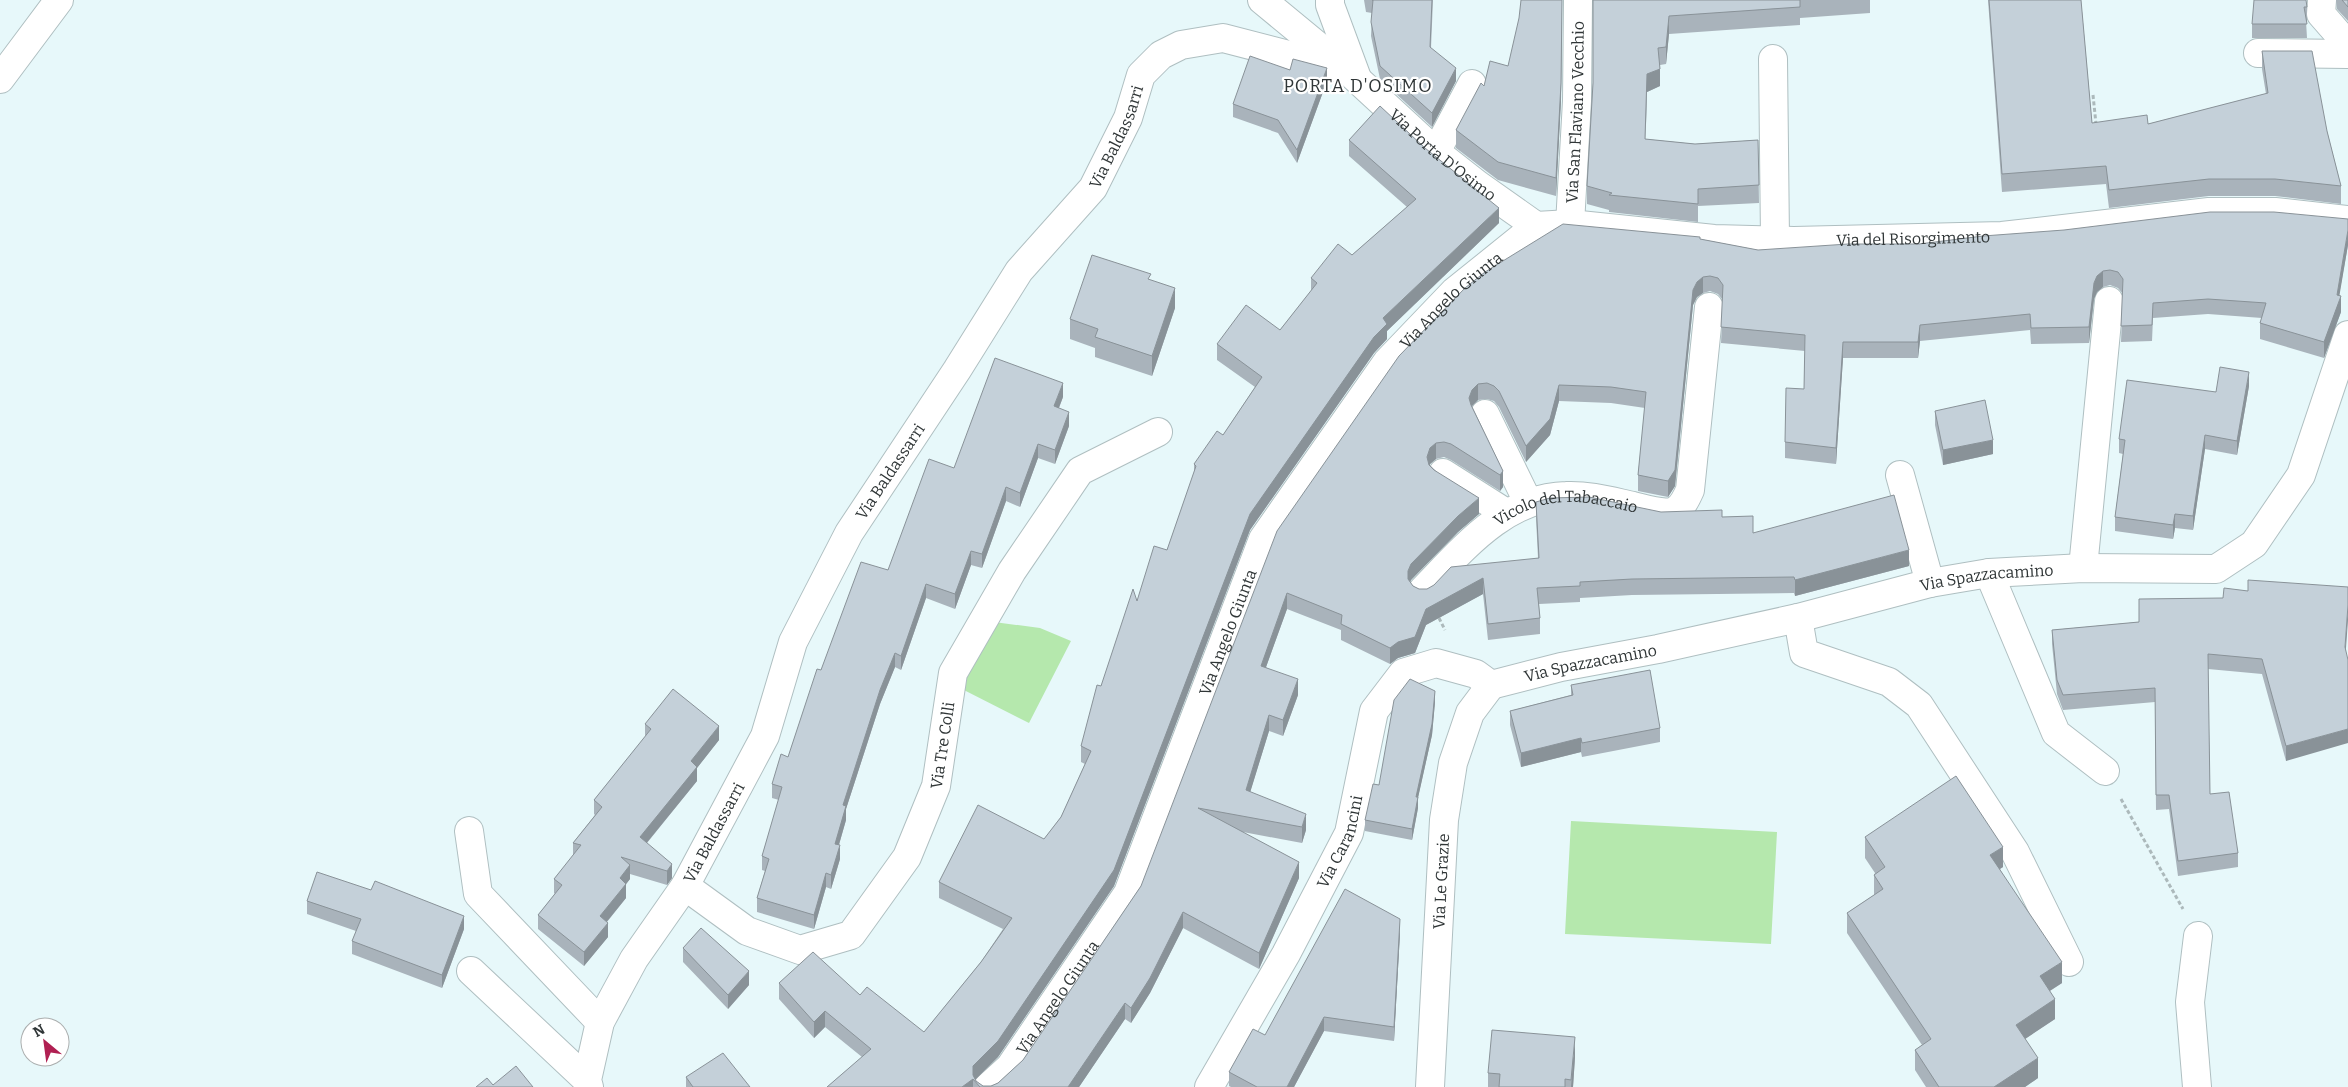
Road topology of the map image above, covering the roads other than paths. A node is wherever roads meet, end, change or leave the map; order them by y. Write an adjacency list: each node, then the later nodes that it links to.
1 (59, 0): 11 (street)
2 (1262, 0): 10 (street, Via Porta D'Osimo)
3 (1330, 0): 10 (street)
4 (1578, 0): 15 (street, Via San Flaviano Vecchio)
5 (2322, 0): 6 (street)
6 (2348, 45)
7 (2258, 53): 8 (street)
8 (2348, 54)
9 (1773, 59): 17 (street)
10 (1352, 74): 13 (street, Via Porta D'Osimo); 34 (street, Via Baldassarri)
11 (0, 79)
12 (1472, 84): 13 (street)
13 (1436, 152): 16 (street, Via Porta D'Osimo)
14 (2348, 220): 17 (street, Via del Risorgimento)
15 (1570, 224): 16 (street, Via del Risorgimento); 17 (street, Via del Risorgimento)
16 (1536, 226): 40 (street, Via Angelo Giunta)
17 (1775, 240)
18 (2109, 301): 26 (street)
19 (1709, 307): 25 (street, Vicolo del Tabaccaio)
20 (2348, 335): 26 (street, Via Spazzacamino)
21 (1484, 414): 25 (street)
22 (1158, 432): 34 (street, Via Tre Colli)
23 (1443, 473): 25 (street)
24 (1900, 475): 28 (street)
25 (1517, 508): 29 (street, Vicolo del Tabaccaio)
26 (2083, 568): 27 (street, Via Spazzacamino)
27 (1989, 572): 28 (street, Via Spazzacamino); 32 (street)
28 (1930, 583): 30 (street, Via Spazzacamino)
29 (1424, 590)
30 (1798, 618): 31 (street, Via Spazzacamino); 36 (street)
31 (1491, 685): 41 (street, Via Carancini); 42 (street, Via Le Grazie)
32 (2105, 771)
33 (468, 831): 38 (street)
34 (685, 886): 38 (street, Via Baldassarri)
35 (2198, 936): 43 (street)
36 (2068, 962)
37 (471, 971): 39 (street)
38 (600, 1022): 39 (street, Via Baldassarri)
39 (588, 1084)
40 (988, 1087)
41 (1209, 1087)
42 (1430, 1087)
43 (2197, 1087)

